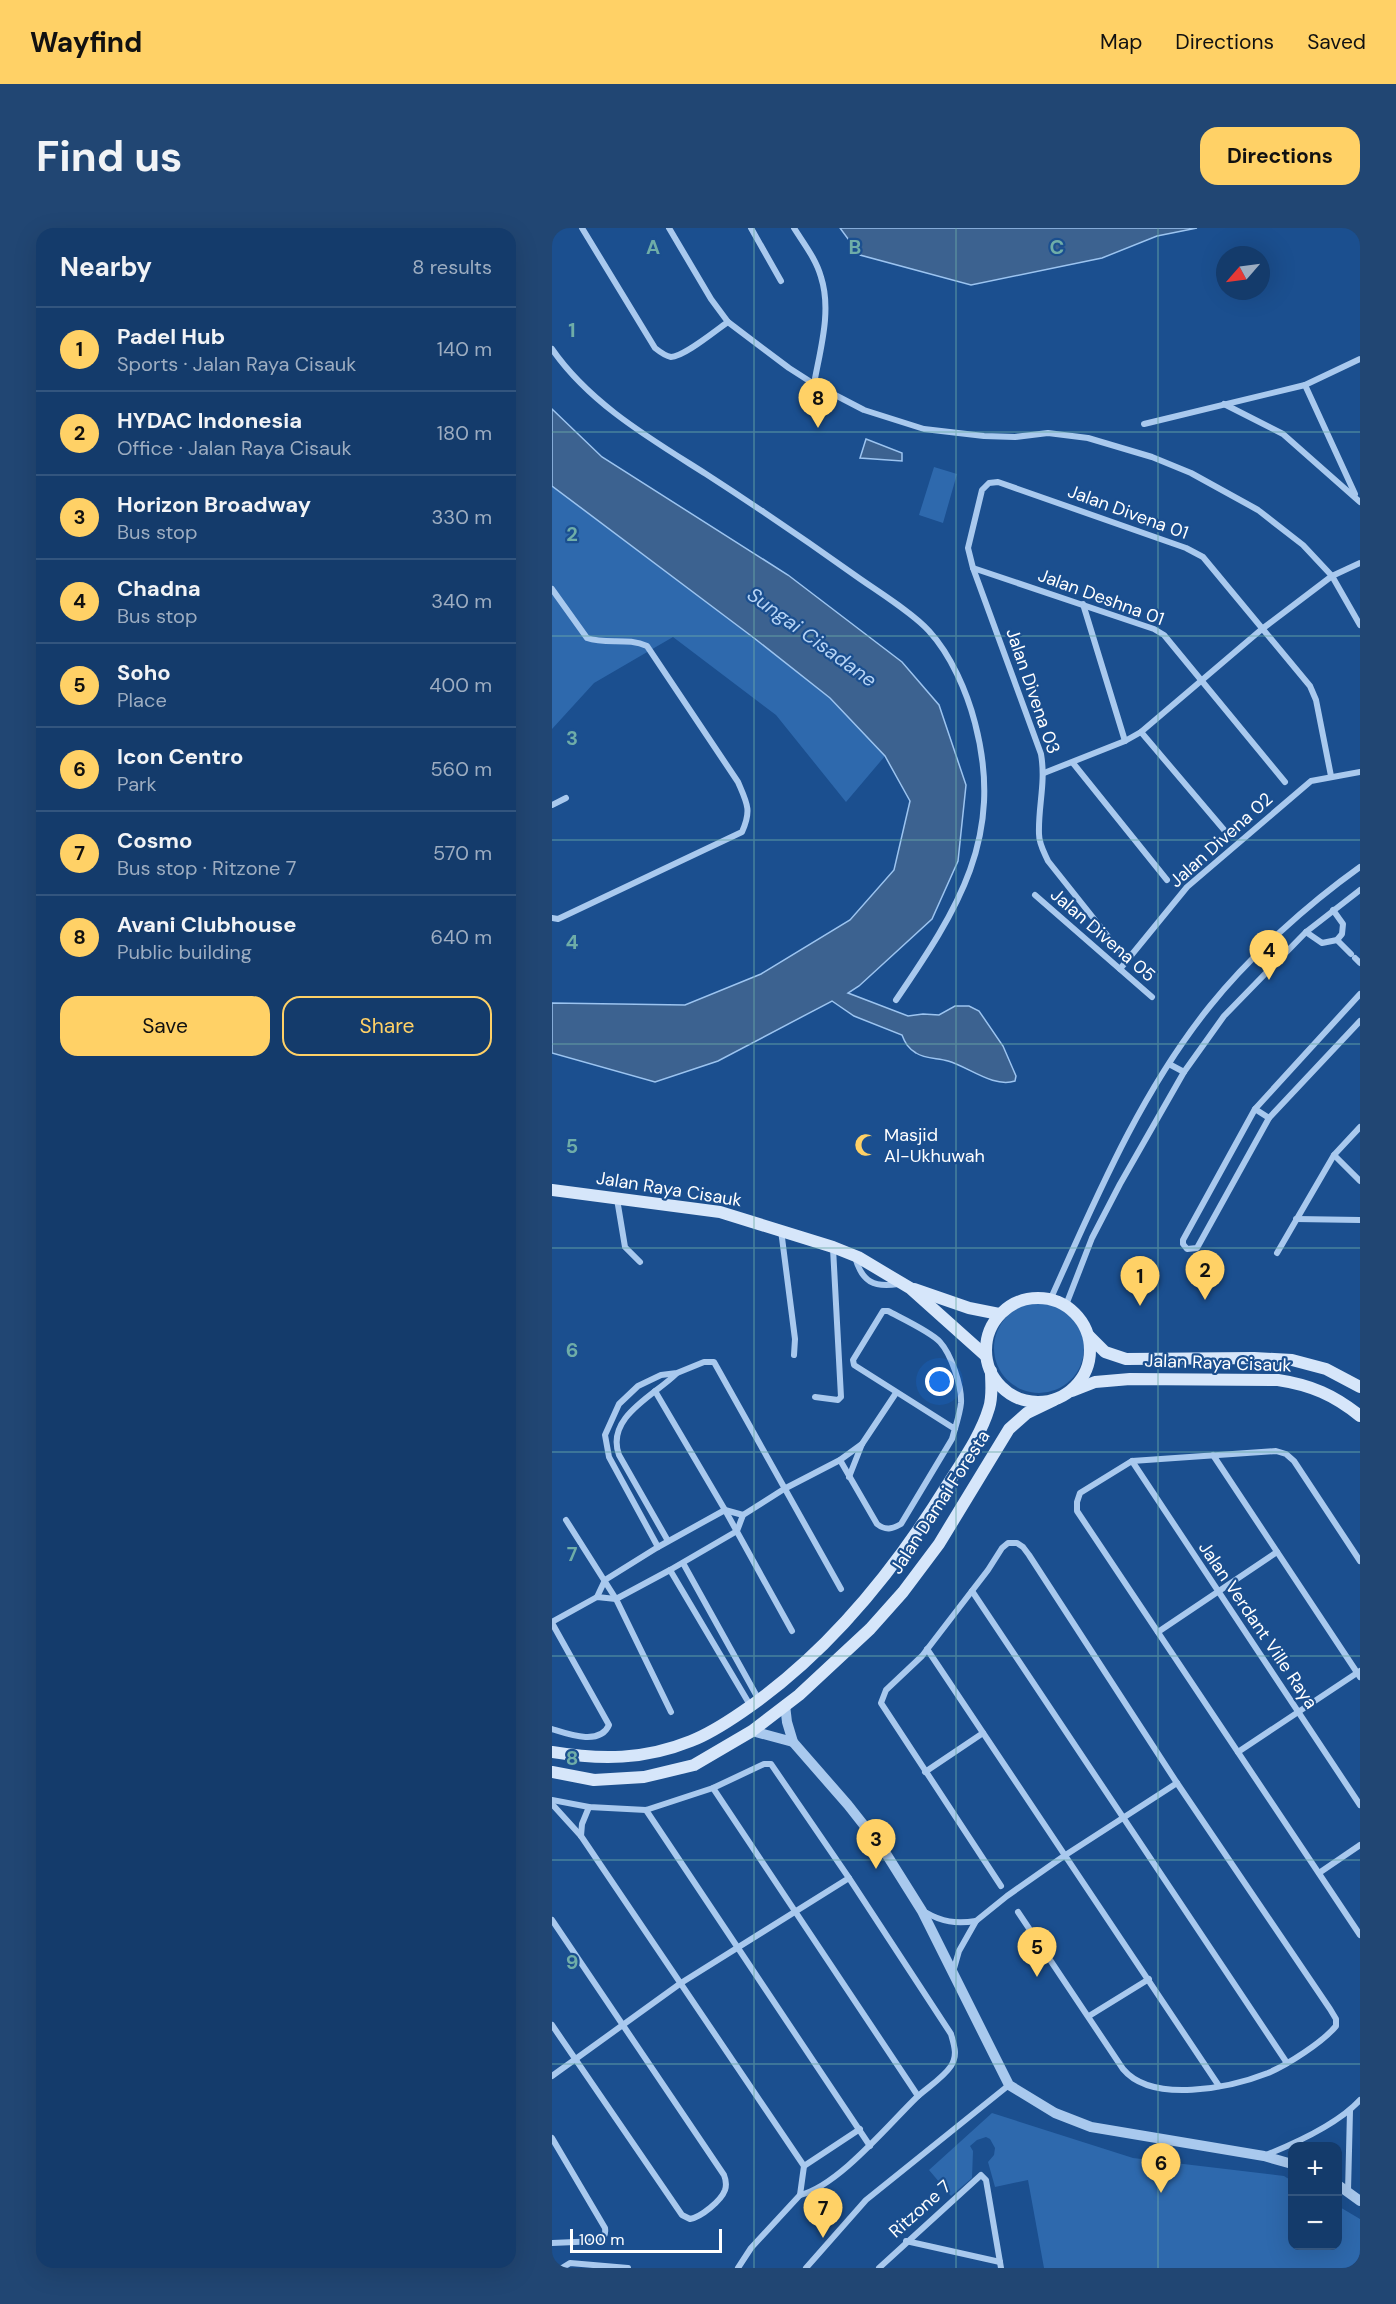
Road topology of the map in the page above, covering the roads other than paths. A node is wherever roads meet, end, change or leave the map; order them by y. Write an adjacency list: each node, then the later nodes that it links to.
1 (582, 228): 6 (street)
2 (669, 228): 6 (street)
3 (752, 228): 5 (street)
4 (794, 228): 9 (street)
5 (781, 281)
6 (728, 322): 9 (street)
7 (552, 349): 46 (street)
8 (1360, 359): 10 (street)
9 (814, 384): 17 (street)
10 (1305, 385): 11 (street); 14 (street)
11 (1224, 404): 12 (street); 14 (street)
12 (1144, 424)
13 (988, 483): 16 (street, Jalan Divena 03); 21 (street, Jalan Divena 01)
14 (1358, 500)
15 (1360, 563): 17 (street)
16 (973, 568): 19 (street, Jalan Deshna 01); 27 (street, Jalan Divena 03)
17 (1332, 576): 20 (street); 21 (street)
18 (552, 590): 38 (street)
19 (1083, 604): 22 (street, Jalan Deshna 01); 24 (street)
20 (1360, 626)
21 (1262, 629): 22 (street); 28 (street)
22 (1202, 681): 23 (street); 29 (street, Jalan Deshna 01)
23 (1141, 732): 24 (street); 32 (street)
24 (1125, 741): 25 (street)
25 (1073, 763): 27 (street); 34 (street)
26 (1360, 772): 28 (street, Jalan Divena 02)
27 (1044, 773): 41 (street, Jalan Divena 03)
28 (1331, 776): 41 (street, Jalan Divena 02)
29 (1285, 782)
30 (566, 798): 31 (street)
31 (552, 805)
32 (1225, 831)
33 (1360, 867): 48 (street)
34 (1167, 880)
35 (1360, 890): 37 (street)
36 (1035, 895): 43 (street, Jalan Divena 05)
37 (1333, 910): 39 (street); 40 (street)
38 (552, 918)
39 (1306, 932): 40 (street); 49 (street)
40 (1337, 940): 42 (street)
41 (1126, 959): 43 (street, Jalan Divena 02)
42 (1355, 959)
43 (1120, 969): 45 (street, Jalan Divena 05)
44 (1360, 994): 50 (street)
45 (1152, 997)
46 (896, 1000)
47 (1360, 1021): 51 (street)
48 (1169, 1064): 49 (street); 64 (street)
49 (1184, 1072): 65 (street)
50 (1256, 1108): 51 (street); 51 (street)
51 (1269, 1118)
52 (1360, 1126): 53 (street)
53 (1334, 1155): 54 (street); 57 (street)
54 (1360, 1181)
55 (552, 1190): 56 (main road, Jalan Raya Cisauk)
56 (617, 1198): 59 (main road, Jalan Raya Cisauk); 62 (street)
57 (1296, 1219): 58 (street); 61 (street)
58 (1360, 1220)
59 (781, 1229): 60 (main road, Jalan Raya Cisauk); 68 (street)
60 (833, 1247): 63 (main road, Jalan Raya Cisauk); 76 (street)
61 (1277, 1253)
62 (640, 1262)
63 (906, 1286): 66 (main road, Jalan Raya Cisauk); 69 (main road, Jalan Raya Cisauk)
64 (1051, 1298): 65 (main road); 66 (main road)
65 (1066, 1305): 67 (main road)
66 (999, 1314): 69 (main road)
67 (1089, 1336): 72 (main road, Jalan Raya Cisauk); 75 (main road)
68 (794, 1355)
69 (986, 1356): 70 (main road)
70 (991, 1371): 77 (main road); 108 (main road, Jalan Damai Foresta)
71 (677, 1373): 73 (street); 83 (street); 87 (street)
72 (1360, 1387)
73 (656, 1391): 81 (street); 88 (street)
74 (896, 1392): 79 (street); 79 (street); 80 (street)
75 (1069, 1392): 77 (main road); 78 (main road, Jalan Raya Cisauk)
76 (815, 1397)
77 (1054, 1400): 109 (main road, Jalan Damai Foresta)
78 (1360, 1416)
79 (955, 1429): 86 (street)
80 (862, 1444): 84 (street); 86 (street)
81 (619, 1455): 83 (street); 92 (street)
82 (1213, 1455): 85 (street); 94 (street); 95 (street)
83 (609, 1457): 93 (street)
84 (840, 1460): 86 (street); 87 (street)
85 (1132, 1461): 101 (street, Jalan Verdant Ville Raya); 106 (street)
86 (849, 1476)
87 (784, 1489): 89 (street); 99 (street)
88 (725, 1510): 89 (street); 91 (street); 92 (street)
89 (743, 1515): 91 (street)
90 (566, 1520): 98 (street)
91 (737, 1531): 96 (street); 105 (street)
92 (668, 1541): 93 (street)
93 (658, 1547): 98 (street)
94 (1277, 1552): 101 (street); 111 (street)
95 (1360, 1561)
96 (683, 1563): 97 (street); 110 (street)
97 (670, 1570): 103 (street); 112 (street)
98 (605, 1580): 102 (street); 103 (street)
99 (841, 1589)
100 (972, 1591): 107 (street); 127 (street); 133 (street)
101 (1218, 1591): 106 (street); 115 (street, Jalan Verdant Ville Raya)
102 (597, 1597): 103 (street); 104 (street)
103 (616, 1599): 116 (street)
104 (552, 1622): 117 (street)
105 (792, 1631)
106 (1158, 1632): 122 (street)
107 (927, 1649): 119 (street); 125 (street)
108 (810, 1658): 109 (main road); 113 (main road, Jalan Damai Foresta)
109 (825, 1672): 114 (main road, Jalan Damai Foresta)
110 (744, 1674): 112 (street); 113 (street)
111 (1359, 1674): 115 (street)
112 (734, 1679): 113 (street)
113 (755, 1703): 123 (main road, Jalan Damai Foresta)
114 (785, 1705): 118 (main road, Jalan Damai Foresta); 120 (street)
115 (1298, 1711): 122 (street); 130 (street, Jalan Verdant Ville Raya)
116 (671, 1712)
117 (552, 1729)
118 (752, 1731): 120 (street); 126 (main road, Jalan Damai Foresta)
119 (982, 1733): 125 (street); 136 (street)
120 (793, 1742): 141 (street)
121 (552, 1752): 123 (main road, Jalan Damai Foresta)
122 (1238, 1752): 137 (street)
123 (639, 1755): 126 (main road)
124 (552, 1772): 126 (main road, Jalan Damai Foresta)
125 (925, 1772): 139 (street)
126 (644, 1777)
127 (1177, 1783): 133 (street); 154 (street)
128 (713, 1788): 132 (street); 138 (street); 140 (street)
129 (552, 1802): 131 (street); 134 (street)
130 (1360, 1805)
131 (589, 1807): 132 (street); 134 (street)
132 (646, 1810): 146 (street)
133 (1123, 1818): 136 (street); 154 (street)
134 (580, 1836): 149 (street)
135 (1360, 1845): 137 (street)
136 (1064, 1856): 144 (street); 148 (street)
137 (1319, 1873): 145 (street)
138 (849, 1878): 140 (street); 158 (street)
139 (1000, 1886)
140 (795, 1911): 146 (street); 158 (street)
141 (922, 1911): 144 (street); 147 (street)
142 (1018, 1912): 150 (street)
143 (552, 1920): 152 (street)
144 (976, 1921): 147 (street)
145 (1360, 1935)
146 (739, 1948): 149 (street); 161 (street)
147 (953, 1973): 156 (street)
148 (1149, 1978): 150 (street); 157 (street)
149 (681, 1983): 152 (street); 166 (street)
150 (1089, 2016): 157 (street)
151 (552, 2025): 153 (street)
152 (622, 2025): 153 (street); 153 (street)
153 (575, 2058): 155 (street)
154 (1287, 2063): 157 (street)
155 (552, 2076)
156 (1008, 2085): 164 (street); 177 (street)
157 (1220, 2086)
158 (918, 2096): 163 (street)
159 (1360, 2100): 160 (street)
160 (1350, 2111): 164 (street); 168 (street)
161 (860, 2129): 163 (street); 166 (street)
162 (552, 2138): 172 (street)
163 (870, 2146): 169 (street)
164 (1264, 2156): 165 (street)
165 (1288, 2163)
166 (804, 2166): 169 (street)
167 (1342, 2188): 168 (street)
168 (1348, 2191): 170 (street)
169 (800, 2195): 176 (street)
170 (1360, 2201)
171 (906, 2241): 173 (street); 173 (street, Ritzone 7); 178 (street, Ritzone 7)
172 (552, 2243)
173 (1000, 2265)
174 (562, 2268): 175 (street)
175 (628, 2268)
176 (738, 2268)
177 (806, 2268)
178 (879, 2268)

